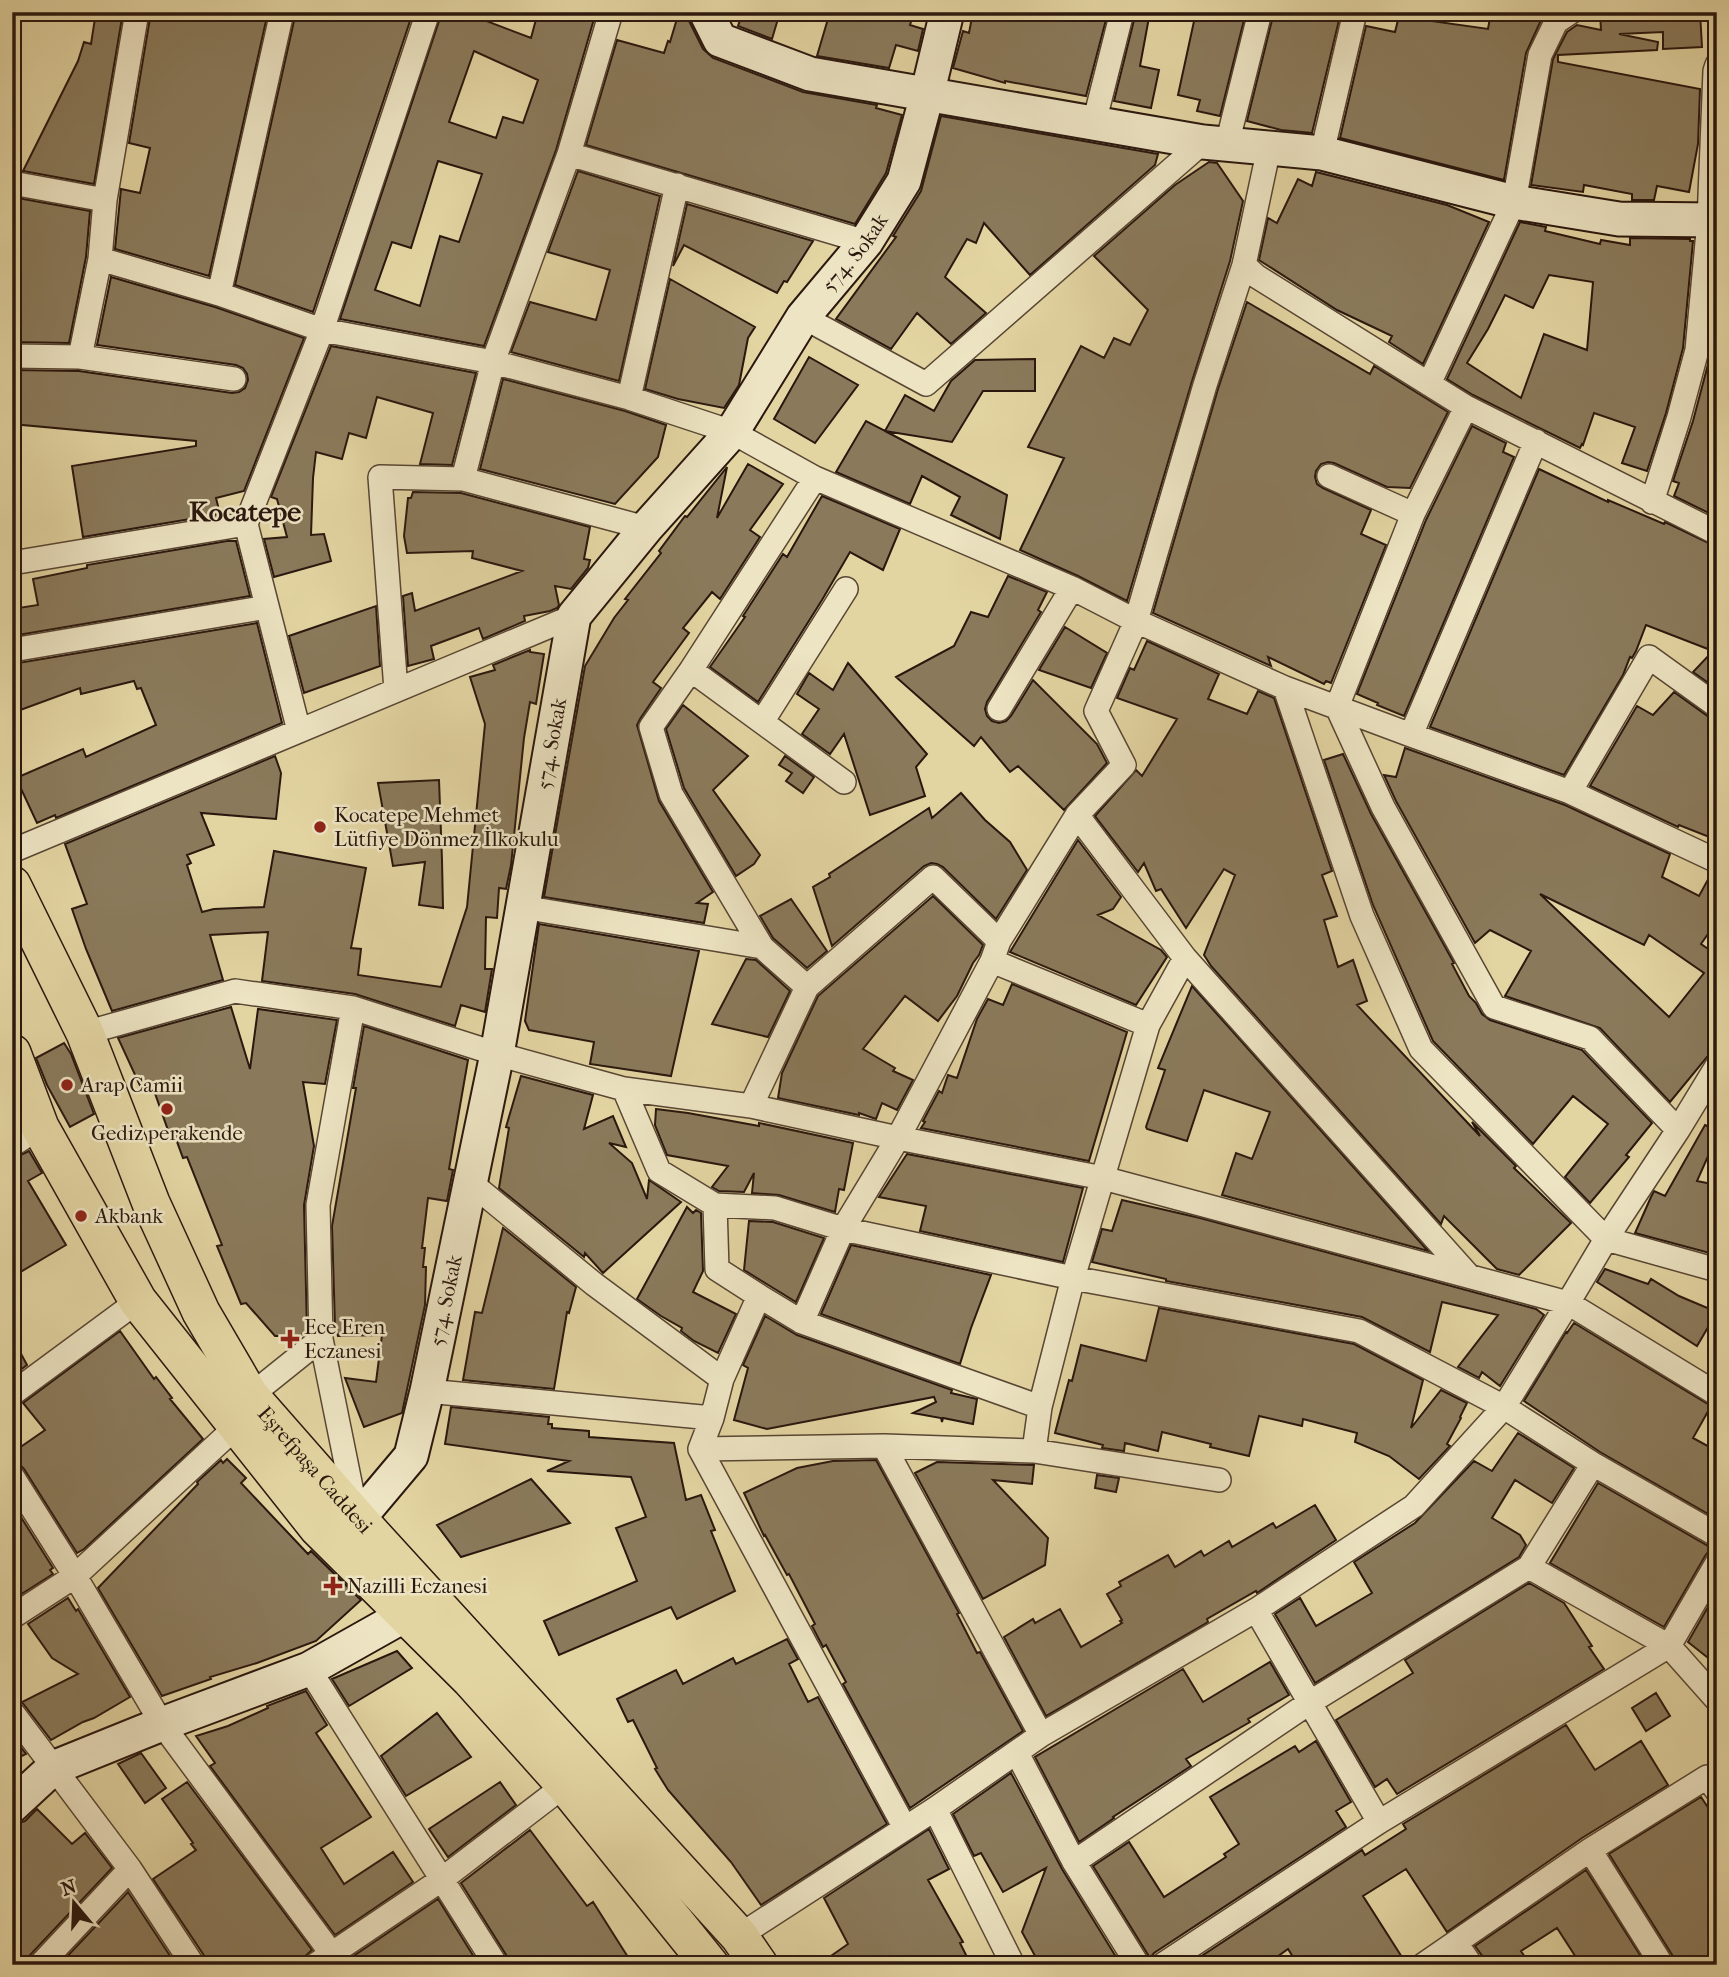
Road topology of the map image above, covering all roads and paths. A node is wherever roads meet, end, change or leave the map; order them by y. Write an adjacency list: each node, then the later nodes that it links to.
1 (137, 12): 20 (street)
2 (282, 12): 26 (street)
3 (428, 12): 28 (street)
4 (611, 12): 17 (street)
5 (947, 12): 12 (street, 574. Sokak)
6 (1122, 12): 13 (street)
7 (1261, 12): 14 (street)
8 (1355, 12): 16 (street)
9 (1571, 12): 21 (street)
10 (718, 22): 12 (street)
11 (1717, 65): 22 (street)
12 (928, 95): 13 (street); 23 (street, 574. Sokak)
13 (1094, 123): 14 (street)
14 (1215, 143): 15 (street); 27 (street)
15 (1269, 148): 16 (street); 25 (street)
16 (1322, 153): 21 (street)
17 (569, 154): 19 (street); 31 (street)
18 (12, 183): 20 (street)
19 (677, 186): 23 (street); 34 (street)
20 (104, 200): 24 (street)
21 (1514, 202): 22 (street); 33 (street)
22 (1713, 221): 41 (street)
23 (866, 242): 27 (street, 574. Sokak)
24 (100, 259): 26 (street); 30 (street)
25 (1244, 265): 33 (street); 51 (street)
26 (219, 294): 28 (street)
27 (803, 317): 36 (street, 574. Sokak)
28 (322, 330): 31 (street); 43 (street)
29 (12, 356): 30 (street)
30 (80, 357): 32 (street)
31 (492, 362): 34 (street); 40 (street)
32 (233, 379)
33 (1429, 384): 35 (street)
34 (629, 398): 36 (street)
35 (1466, 407): 37 (street); 42 (street)
36 (732, 432): 39 (street); 44 (street, 574. Sokak)
37 (1536, 441): 41 (street); 61 (street)
38 (1329, 476): 42 (street)
39 (816, 478): 47 (street); 53 (street)
40 (463, 480): 44 (street); 55 (street)
41 (1652, 502): 45 (street)
42 (1413, 514): 57 (street)
43 (246, 524): 46 (street); 49 (street)
44 (646, 528): 50 (street, 574. Sokak)
45 (1717, 533)
46 (12, 563)
47 (1072, 588): 51 (street); 58 (street)
48 (846, 589): 59 (street)
49 (267, 607): 52 (street); 60 (street)
50 (574, 616): 55 (street); 68 (street, 574. Sokak)
51 (1136, 621): 54 (street); 64 (street)
52 (12, 650)
53 (691, 670): 59 (street); 69 (street)
54 (1284, 688): 57 (street); 88 (street)
55 (396, 690): 60 (street)
56 (1716, 704): 63 (street)
57 (1337, 707): 61 (street); 81 (street)
58 (999, 709)
59 (762, 722): 62 (street)
60 (299, 731): 65 (street)
61 (1410, 735): 63 (street)
62 (844, 782)
63 (1570, 792): 66 (street)
64 (1077, 815): 70 (street); 71 (street)
65 (12, 851)
66 (1717, 861)
67 (12, 885): 75 (main road, Eşrefpaşa Caddesi)
68 (522, 907): 69 (street); 77 (street, 574. Sokak)
69 (762, 947): 72 (street)
70 (996, 951): 72 (street); 74 (street); 83 (street)
71 (1185, 958): 74 (street); 90 (street)
72 (807, 987): 80 (street)
73 (353, 1008): 75 (street); 77 (street); 96 (street)
74 (1148, 1025): 84 (street)
75 (85, 1033): 103 (main road, Eşrefpaşa Caddesi)
76 (12, 1054): 82 (main road, Eşrefpaşa Caddesi)
77 (497, 1054): 79 (street); 85 (street, 574. Sokak)
78 (1717, 1066): 81 (street)
79 (624, 1089): 80 (street); 86 (street)
80 (751, 1106): 83 (street)
81 (1678, 1130): 88 (street)
82 (26, 1136): 93 (main road, Eşrefpaşa Caddesi)
83 (898, 1138): 84 (street); 87 (street)
84 (1103, 1178): 90 (street); 91 (street)
85 (471, 1183): 97 (street); 98 (street, 574. Sokak)
86 (715, 1205): 87 (street); 92 (street)
87 (843, 1230): 91 (street); 95 (street)
88 (1605, 1239): 89 (street); 94 (street)
89 (1717, 1270)
90 (1468, 1275): 94 (street)
91 (1073, 1278): 101 (street); 102 (street)
92 (759, 1296): 95 (street); 97 (street)
93 (138, 1301): 99 (street); 103 (main road, Eşrefpaşa Caddesi)
94 (1568, 1303): 100 (street); 101 (street)
95 (802, 1322): 102 (street)
96 (321, 1339): 103 (street); 111 (street)
97 (722, 1379): 104 (street)
98 (427, 1391): 104 (street); 111 (street, 574. Sokak)
99 (12, 1394)
100 (1717, 1394)
101 (1504, 1407): 108 (street); 117 (street)
102 (1040, 1408): 107 (street)
103 (244, 1411): 111 (main road, Eşrefpaşa Caddesi); 112 (main road, Eşrefpaşa Caddesi); 116 (street)
104 (712, 1418): 106 (street)
105 (884, 1446): 106 (street); 107 (street); 126 (street)
106 (700, 1449): 134 (street)
107 (1034, 1451): 110 (street)
108 (1593, 1464): 113 (street); 115 (street)
109 (12, 1476): 116 (street)
110 (1219, 1480)
111 (358, 1519): 112 (street); 140 (main road, Eşrefpaşa Caddesi)
112 (318, 1528): 118 (main road, Eşrefpaşa Caddesi)
113 (1717, 1535)
114 (1717, 1563): 120 (street)
115 (1529, 1567): 120 (street); 123 (street)
116 (75, 1576): 119 (street); 125 (street)
117 (1256, 1610): 123 (street); 126 (street)
118 (405, 1615): 121 (street); 129 (main road, Eşrefpaşa Caddesi)
119 (12, 1617)
120 (1669, 1646): 122 (street); 133 (street)
121 (309, 1669): 125 (street); 138 (street)
122 (1717, 1700)
123 (1309, 1703): 133 (street); 136 (street)
124 (12, 1712): 128 (street)
125 (162, 1724): 128 (street); 141 (street)
126 (1041, 1735): 127 (street)
127 (1017, 1753): 132 (street); 136 (street)
128 (53, 1768): 131 (street); 137 (street)
129 (565, 1785): 138 (street); 145 (main road, Eşrefpaşa Caddesi)
130 (1717, 1791): 135 (street)
131 (12, 1806)
132 (935, 1809): 134 (street); 146 (street)
133 (1379, 1822): 148 (street)
134 (905, 1828): 140 (street)
135 (1590, 1850): 139 (street); 151 (street)
136 (1074, 1862): 147 (street)
137 (130, 1869): 142 (street); 143 (street)
138 (441, 1880): 141 (street); 144 (street)
139 (1456, 1943): 149 (street); 150 (street)
140 (749, 1951)
141 (329, 1961)
142 (40, 1965)
143 (192, 1965)
144 (496, 1965)
145 (710, 1965)
146 (1013, 1965)
147 (1138, 1965)
148 (1162, 1965)
149 (1423, 1965)
150 (1471, 1965)
151 (1662, 1965)

